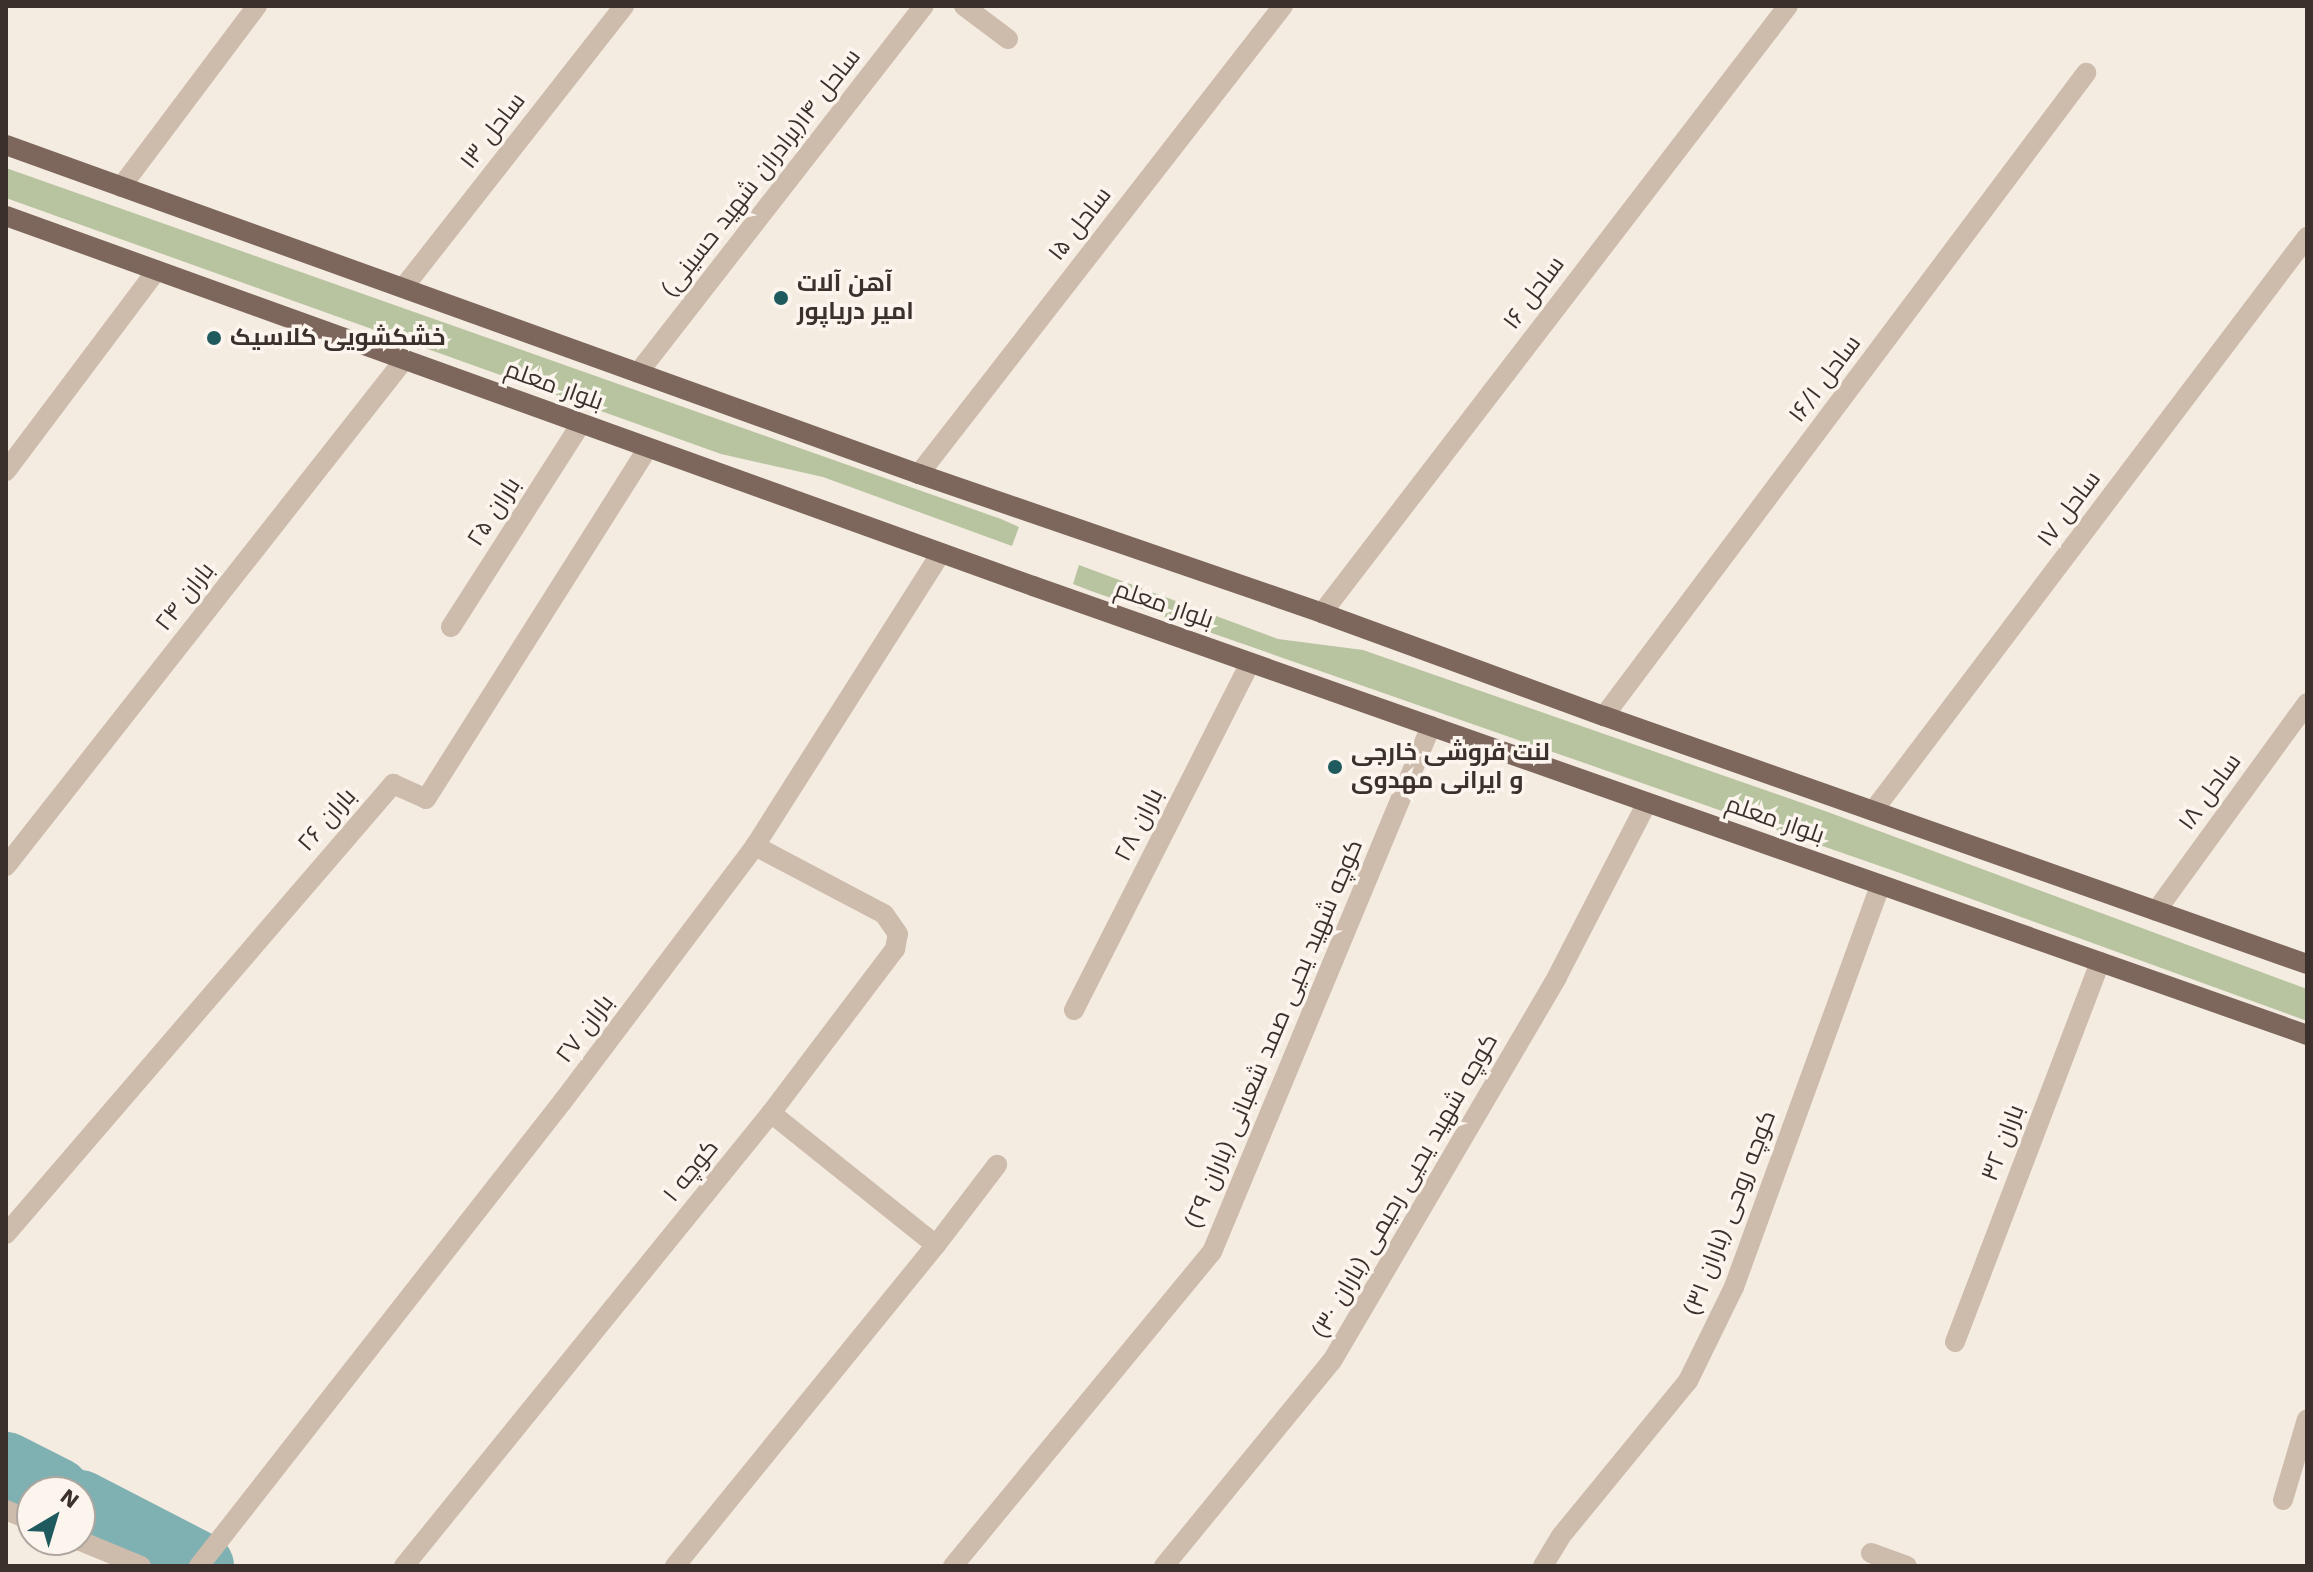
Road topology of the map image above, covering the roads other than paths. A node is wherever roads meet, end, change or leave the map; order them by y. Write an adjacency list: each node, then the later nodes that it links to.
1 (257, 6): 10 (street)
2 (624, 6): 14 (street, ساحل ۱۳)
3 (924, 6): 16 (street, ساحل ۱۴(برادران شهید حسینی))
4 (964, 6): 7 (street)
5 (1283, 6): 20 (street, ساحل ۱۵)
6 (1788, 6): 22 (street, ساحل ۱۶)
7 (1008, 39)
8 (2086, 73): 26 (street, ساحل ۱۶/۱)
9 (6, 145): 10 (main road, بلوار معلم)
10 (121, 187): 14 (main road, بلوار معلم)
11 (6, 216): 13 (main road, بلوار معلم)
12 (2307, 237): 29 (street, ساحل ۱۷)
13 (157, 270): 15 (main road, بلوار معلم); 19 (street)
14 (403, 288): 16 (main road, بلوار معلم)
15 (404, 360): 17 (main road, بلوار معلم); 31 (street, باران ۲۴)
16 (638, 373): 20 (main road, بلوار معلم)
17 (581, 424): 18 (main road, بلوار معلم); 23 (street, باران ۲۵)
18 (648, 448): 21 (main road, بلوار معلم); 40 (street, باران ۲۶)
19 (6, 471)
20 (919, 474): 22 (main road, بلوار معلم)
21 (941, 553): 24 (main road, بلوار معلم); 30 (street, باران ۲۷)
22 (1322, 613): 26 (main road, بلوار معلم)
23 (451, 627)
24 (1250, 663): 27 (main road, بلوار معلم); 36 (street, باران ۲۸)
25 (2307, 703): 33 (street, ساحل ۱۸)
26 (1604, 716): 29 (main road, بلوار معلم)
27 (1431, 726): 28 (main road, بلوار معلم); 51 (street, کوچه شهید یحیی صمد شعبانی (باران ۲۹))
28 (1647, 803): 32 (main road, بلوار معلم); 52 (street, کوچه شهید یحیی رحیمی (باران ۳۰))
29 (1873, 811): 33 (main road, بلوار معلم)
30 (755, 846): 38 (street, کوچه ۱); 48 (street, باران ۲۷)
31 (6, 866)
32 (1880, 885): 34 (main road, بلوار معلم); 53 (street, کوچه روحی (باران ۳۱))
33 (2156, 911): 35 (main road, بلوار معلم)
34 (2100, 962): 37 (main road, بلوار معلم); 42 (street, باران ۳۲)
35 (2307, 964)
36 (1074, 1010)
37 (2307, 1035)
38 (771, 1113): 41 (street); 49 (street, کوچه ۱)
39 (997, 1165): 41 (street)
40 (6, 1234)
41 (936, 1245): 50 (street)
42 (1955, 1342)
43 (2307, 1419): 44 (street)
44 (2283, 1500)
45 (96, 1547): 47 (street)
46 (1871, 1553): 54 (street)
47 (141, 1566)
48 (199, 1566)
49 (404, 1566)
50 (675, 1566)
51 (953, 1566)
52 (1164, 1566)
53 (1543, 1566)
54 (1907, 1566)

